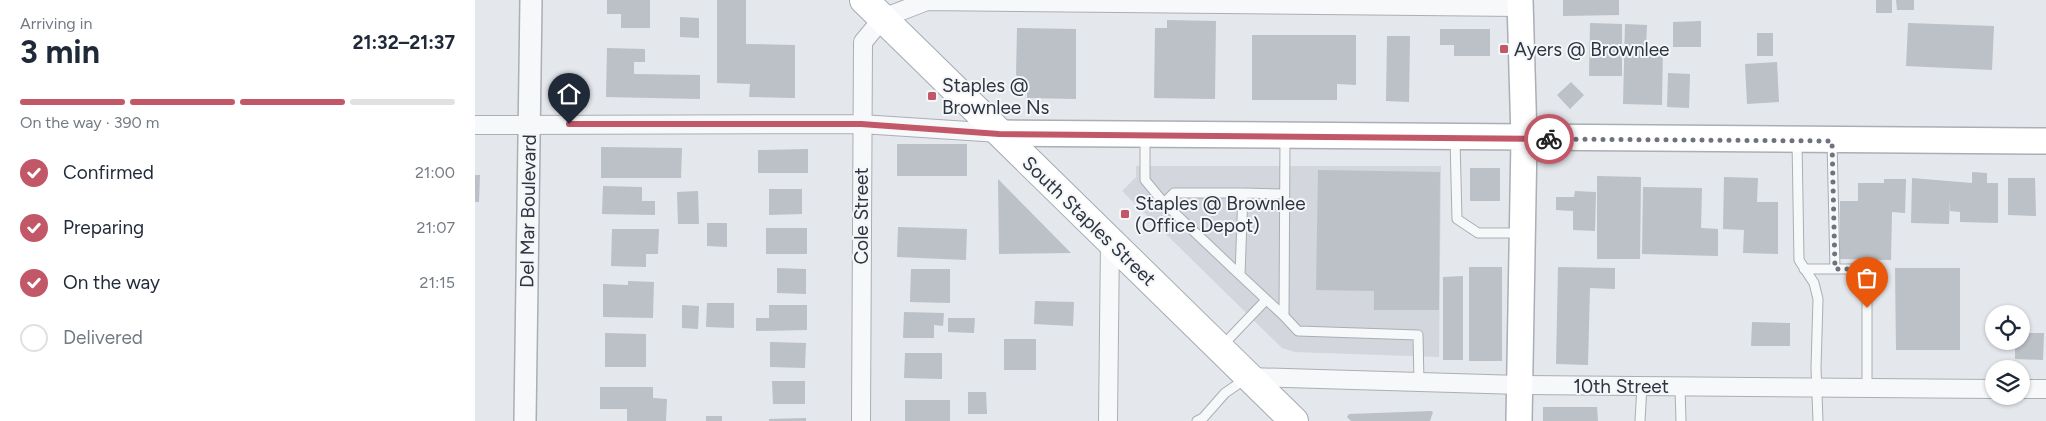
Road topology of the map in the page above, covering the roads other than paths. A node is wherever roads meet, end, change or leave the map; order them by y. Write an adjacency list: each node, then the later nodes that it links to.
1 (531, 0): 4 (street, Del Mar Boulevard)
2 (1520, 3): 3 (street); 11 (main road)
3 (874, 9): 5 (street, Cole Street); 7 (main road, South Staples Street)
4 (530, 124): 5 (street); 6 (street); 36 (street, Del Mar Boulevard)
5 (861, 124): 7 (street); 37 (street, Cole Street)
6 (475, 125)
7 (999, 134): 8 (main road); 19 (main road, South Staples Street)
8 (1145, 135): 9 (main road); 17 (lane)
9 (1285, 137): 10 (main road); 16 (lane)
10 (1455, 138): 11 (main road); 18 (lane)
11 (1524, 139): 12 (main road); 18 (main road)
12 (1797, 140): 13 (main road); 20 (lane)
13 (1832, 141): 14 (main road); 21 (lane)
14 (2046, 141)
15 (1243, 193): 16 (lane); 17 (lane); 22 (lane)
16 (1284, 194): 24 (lane)
17 (1165, 203): 22 (lane)
18 (1523, 233): 28 (main road)
19 (1109, 242): 25 (main road, South Staples Street); 38 (street)
20 (1804, 269): 21 (lane); 31 (lane)
21 (1835, 269): 32 (lane)
22 (1239, 274): 23 (lane)
23 (1266, 300): 24 (lane); 25 (lane)
24 (1284, 316): 27 (lane)
25 (1220, 348): 26 (main road, South Staples Street)
26 (1249, 377): 27 (street, 10th Street); 39 (lane); 40 (main road, South Staples Street)
27 (1419, 382): 28 (street, 10th Street)
28 (1520, 386): 29 (street, 10th Street); 41 (main road)
29 (1642, 386): 30 (street, 10th Street); 42 (lane)
30 (1680, 387): 31 (street, 10th Street); 43 (lane)
31 (1818, 388): 32 (street, 10th Street); 44 (lane)
32 (1867, 388): 33 (street, 10th Street)
33 (1985, 389)
34 (2030, 389): 35 (street)
35 (2046, 389)
36 (525, 421)
37 (861, 421)
38 (1108, 421)
39 (1197, 421)
40 (1294, 421)
41 (1519, 421)
42 (1640, 421)
43 (1681, 421)
44 (1818, 421)

